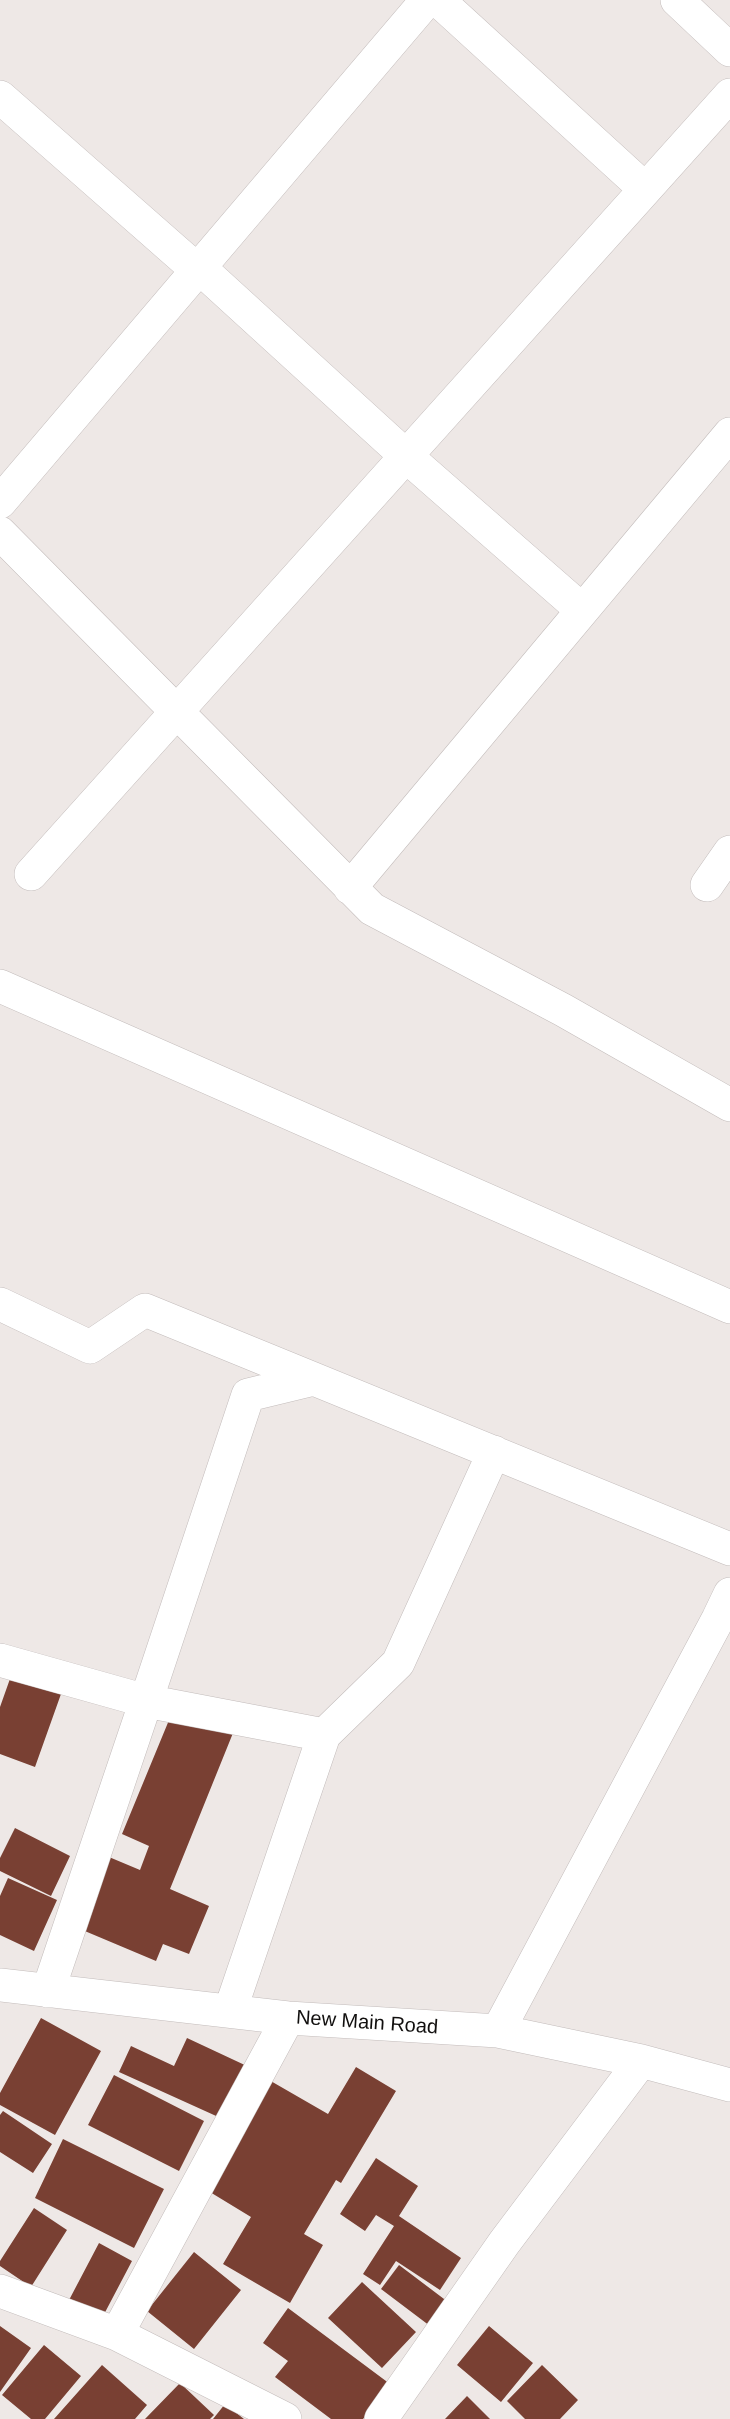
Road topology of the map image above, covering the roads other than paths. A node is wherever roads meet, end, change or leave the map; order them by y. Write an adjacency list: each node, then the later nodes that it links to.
1 (427, 0): 8 (street)
2 (438, 0): 7 (street)
3 (677, 0): 4 (street)
4 (730, 50)
5 (730, 95): 7 (street)
6 (0, 97): 8 (street)
7 (645, 189): 10 (street)
8 (197, 270): 10 (street); 11 (street)
9 (730, 434): 13 (street)
10 (406, 456): 13 (street); 14 (street)
11 (0, 502)
12 (0, 533): 14 (street)
13 (582, 610): 18 (street)
14 (177, 712): 16 (street); 18 (street)
15 (730, 852): 17 (street)
16 (31, 873)
17 (707, 885)
18 (350, 888): 20 (street)
19 (0, 986): 22 (street)
20 (730, 1105)
21 (0, 1304): 23 (street)
22 (730, 1307)
23 (314, 1379): 24 (street); 28 (street)
24 (494, 1452): 25 (street); 29 (street)
25 (730, 1549)
26 (730, 1594): 34 (street)
27 (0, 1660): 28 (street)
28 (146, 1701): 29 (street); 31 (street)
29 (324, 1735): 32 (street)
30 (0, 1985): 31 (street, New Main Road)
31 (48, 1991): 32 (street, New Main Road)
32 (230, 2011): 33 (street, New Main Road)
33 (288, 2018): 34 (street, New Main Road); 38 (street)
34 (498, 2031): 35 (street, New Main Road)
35 (641, 2061): 36 (street, New Main Road); 40 (street)
36 (730, 2085)
37 (0, 2291): 38 (street)
38 (117, 2334): 39 (street)
39 (285, 2419)
40 (381, 2419)

